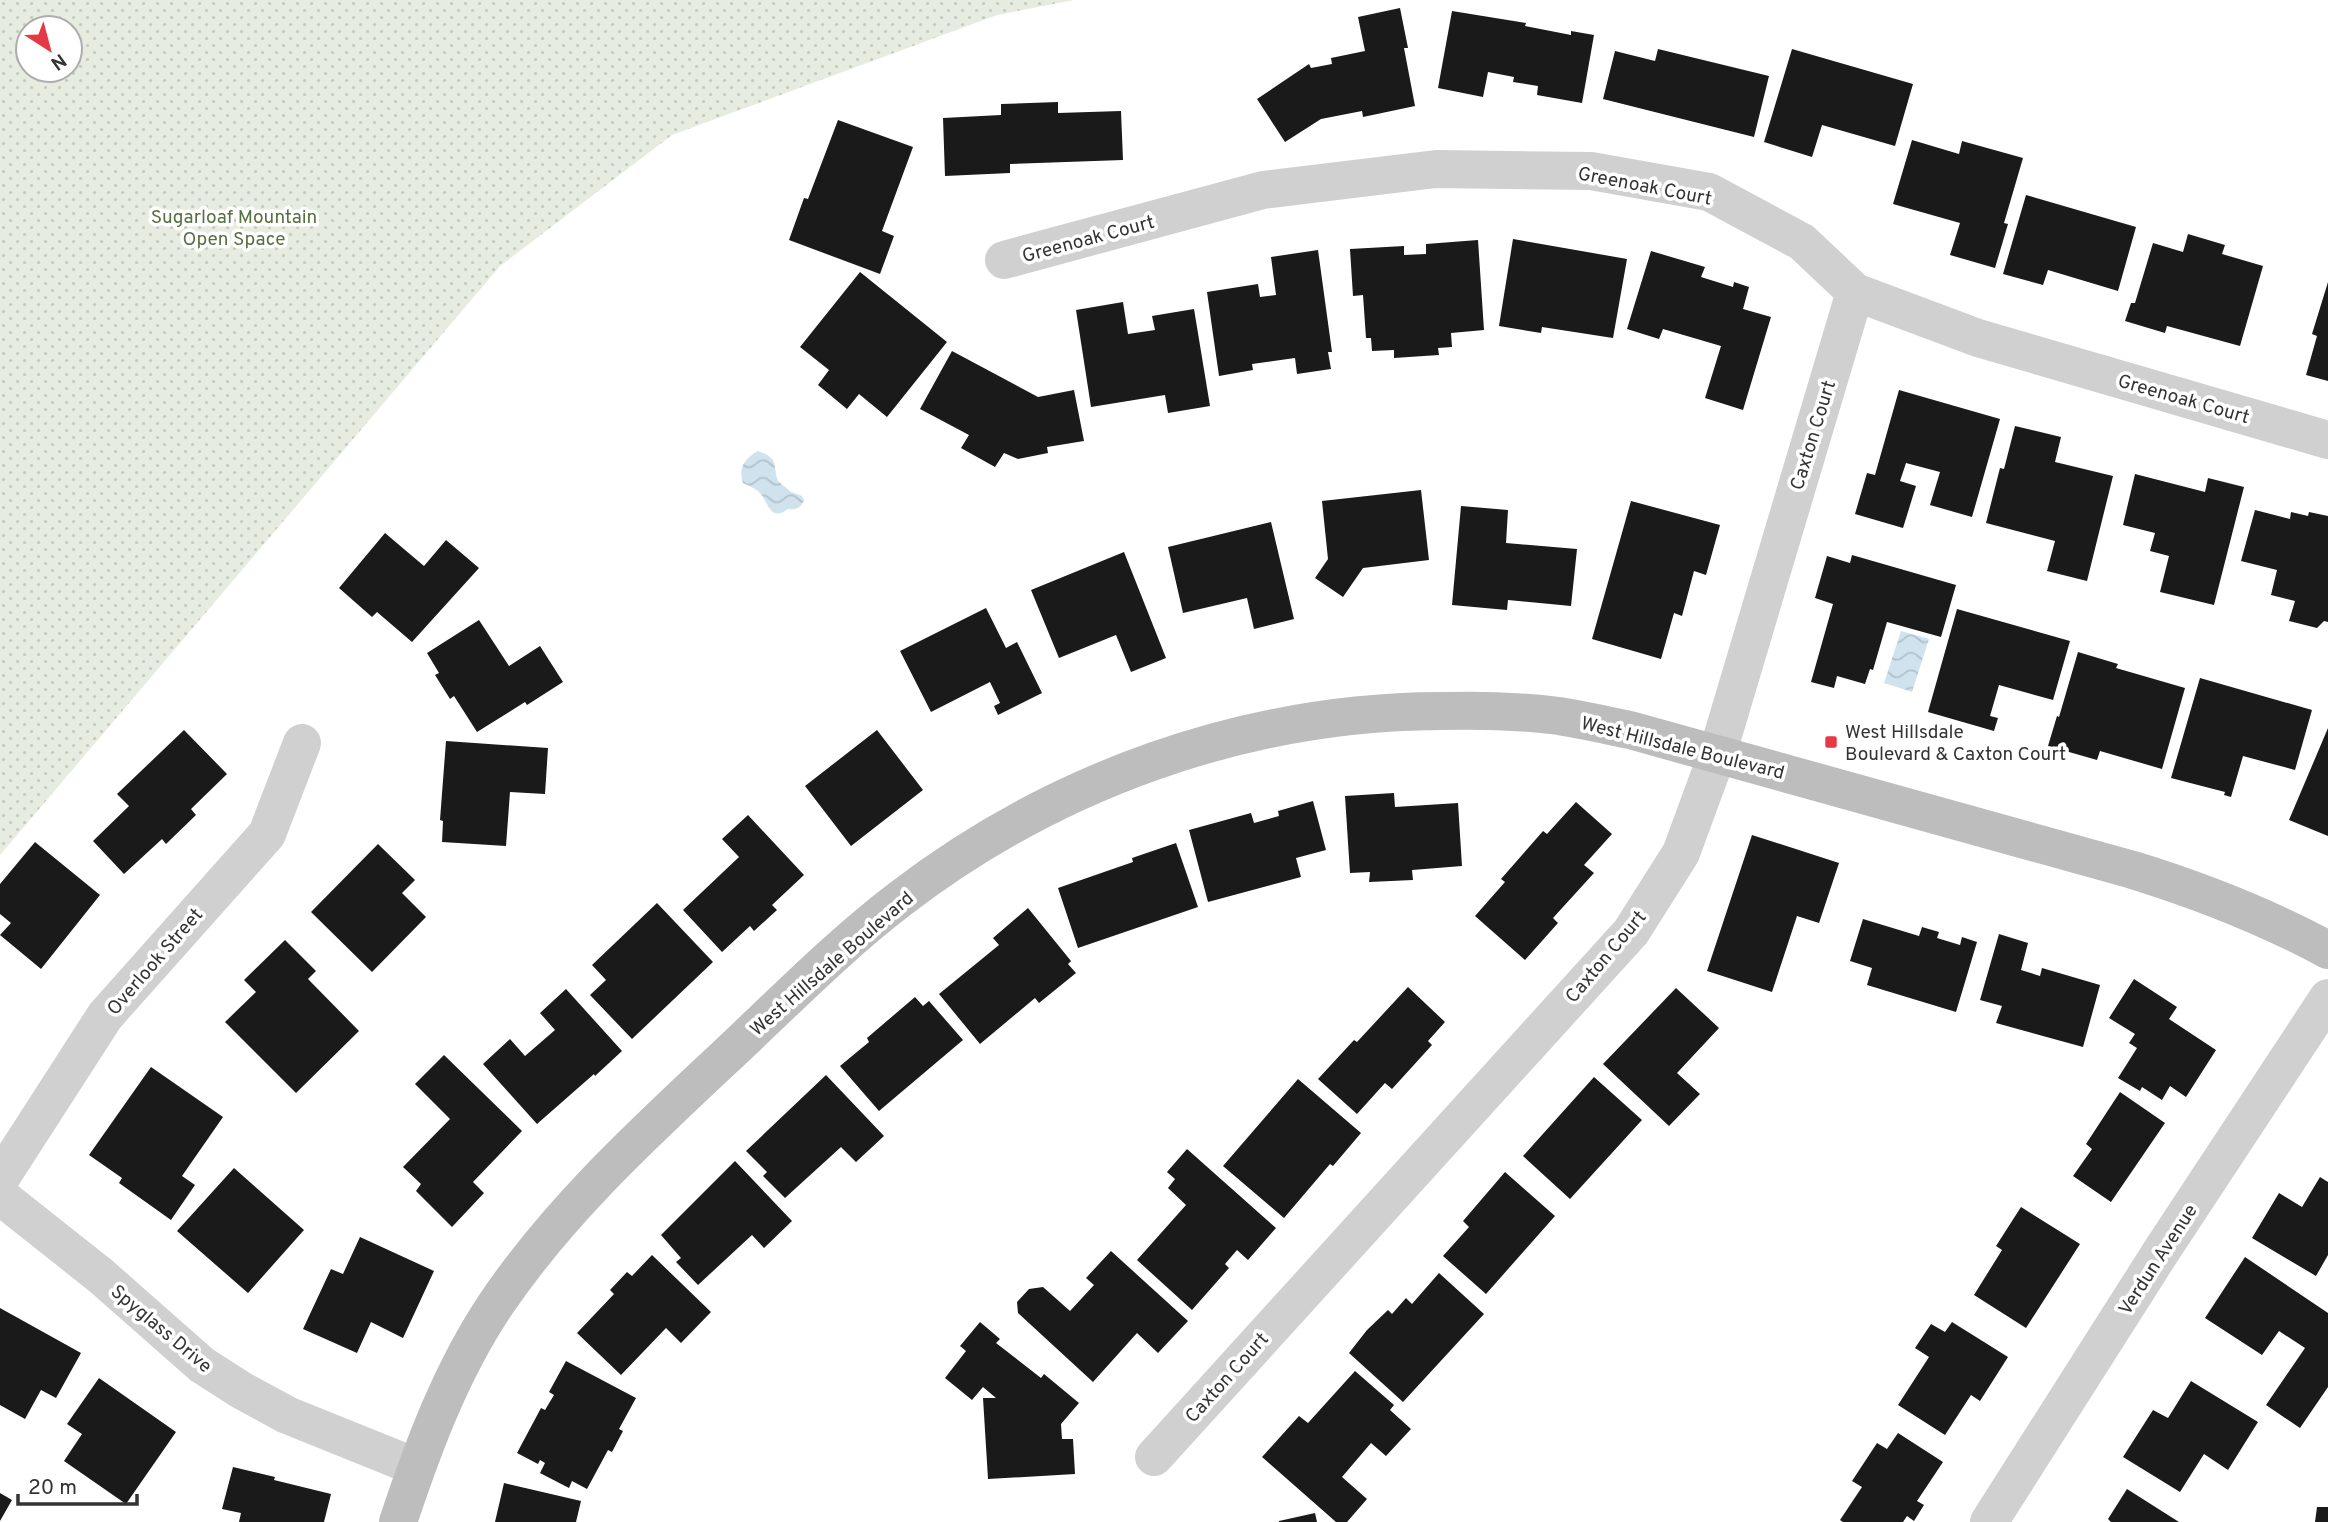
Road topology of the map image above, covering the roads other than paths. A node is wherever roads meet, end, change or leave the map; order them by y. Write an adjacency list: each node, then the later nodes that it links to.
1 (1003, 260): 2 (street, Greenoak Court)
2 (1855, 292): 3 (street, Greenoak Court); 5 (street, Caxton Court)
3 (2328, 440)
4 (302, 743): 8 (street, Overlook Street)
5 (1717, 755): 6 (main road, West Hillsdale Boulevard); 10 (street, Caxton Court); 11 (main road, West Hillsdale Boulevard)
6 (2328, 950)
7 (2328, 998): 13 (street, Verdun Avenue)
8 (0, 1179)
9 (0, 1196): 11 (street, Spyglass Drive)
10 (1154, 1457)
11 (416, 1467): 12 (main road, West Hillsdale Boulevard)
12 (398, 1522)
13 (1989, 1522)

